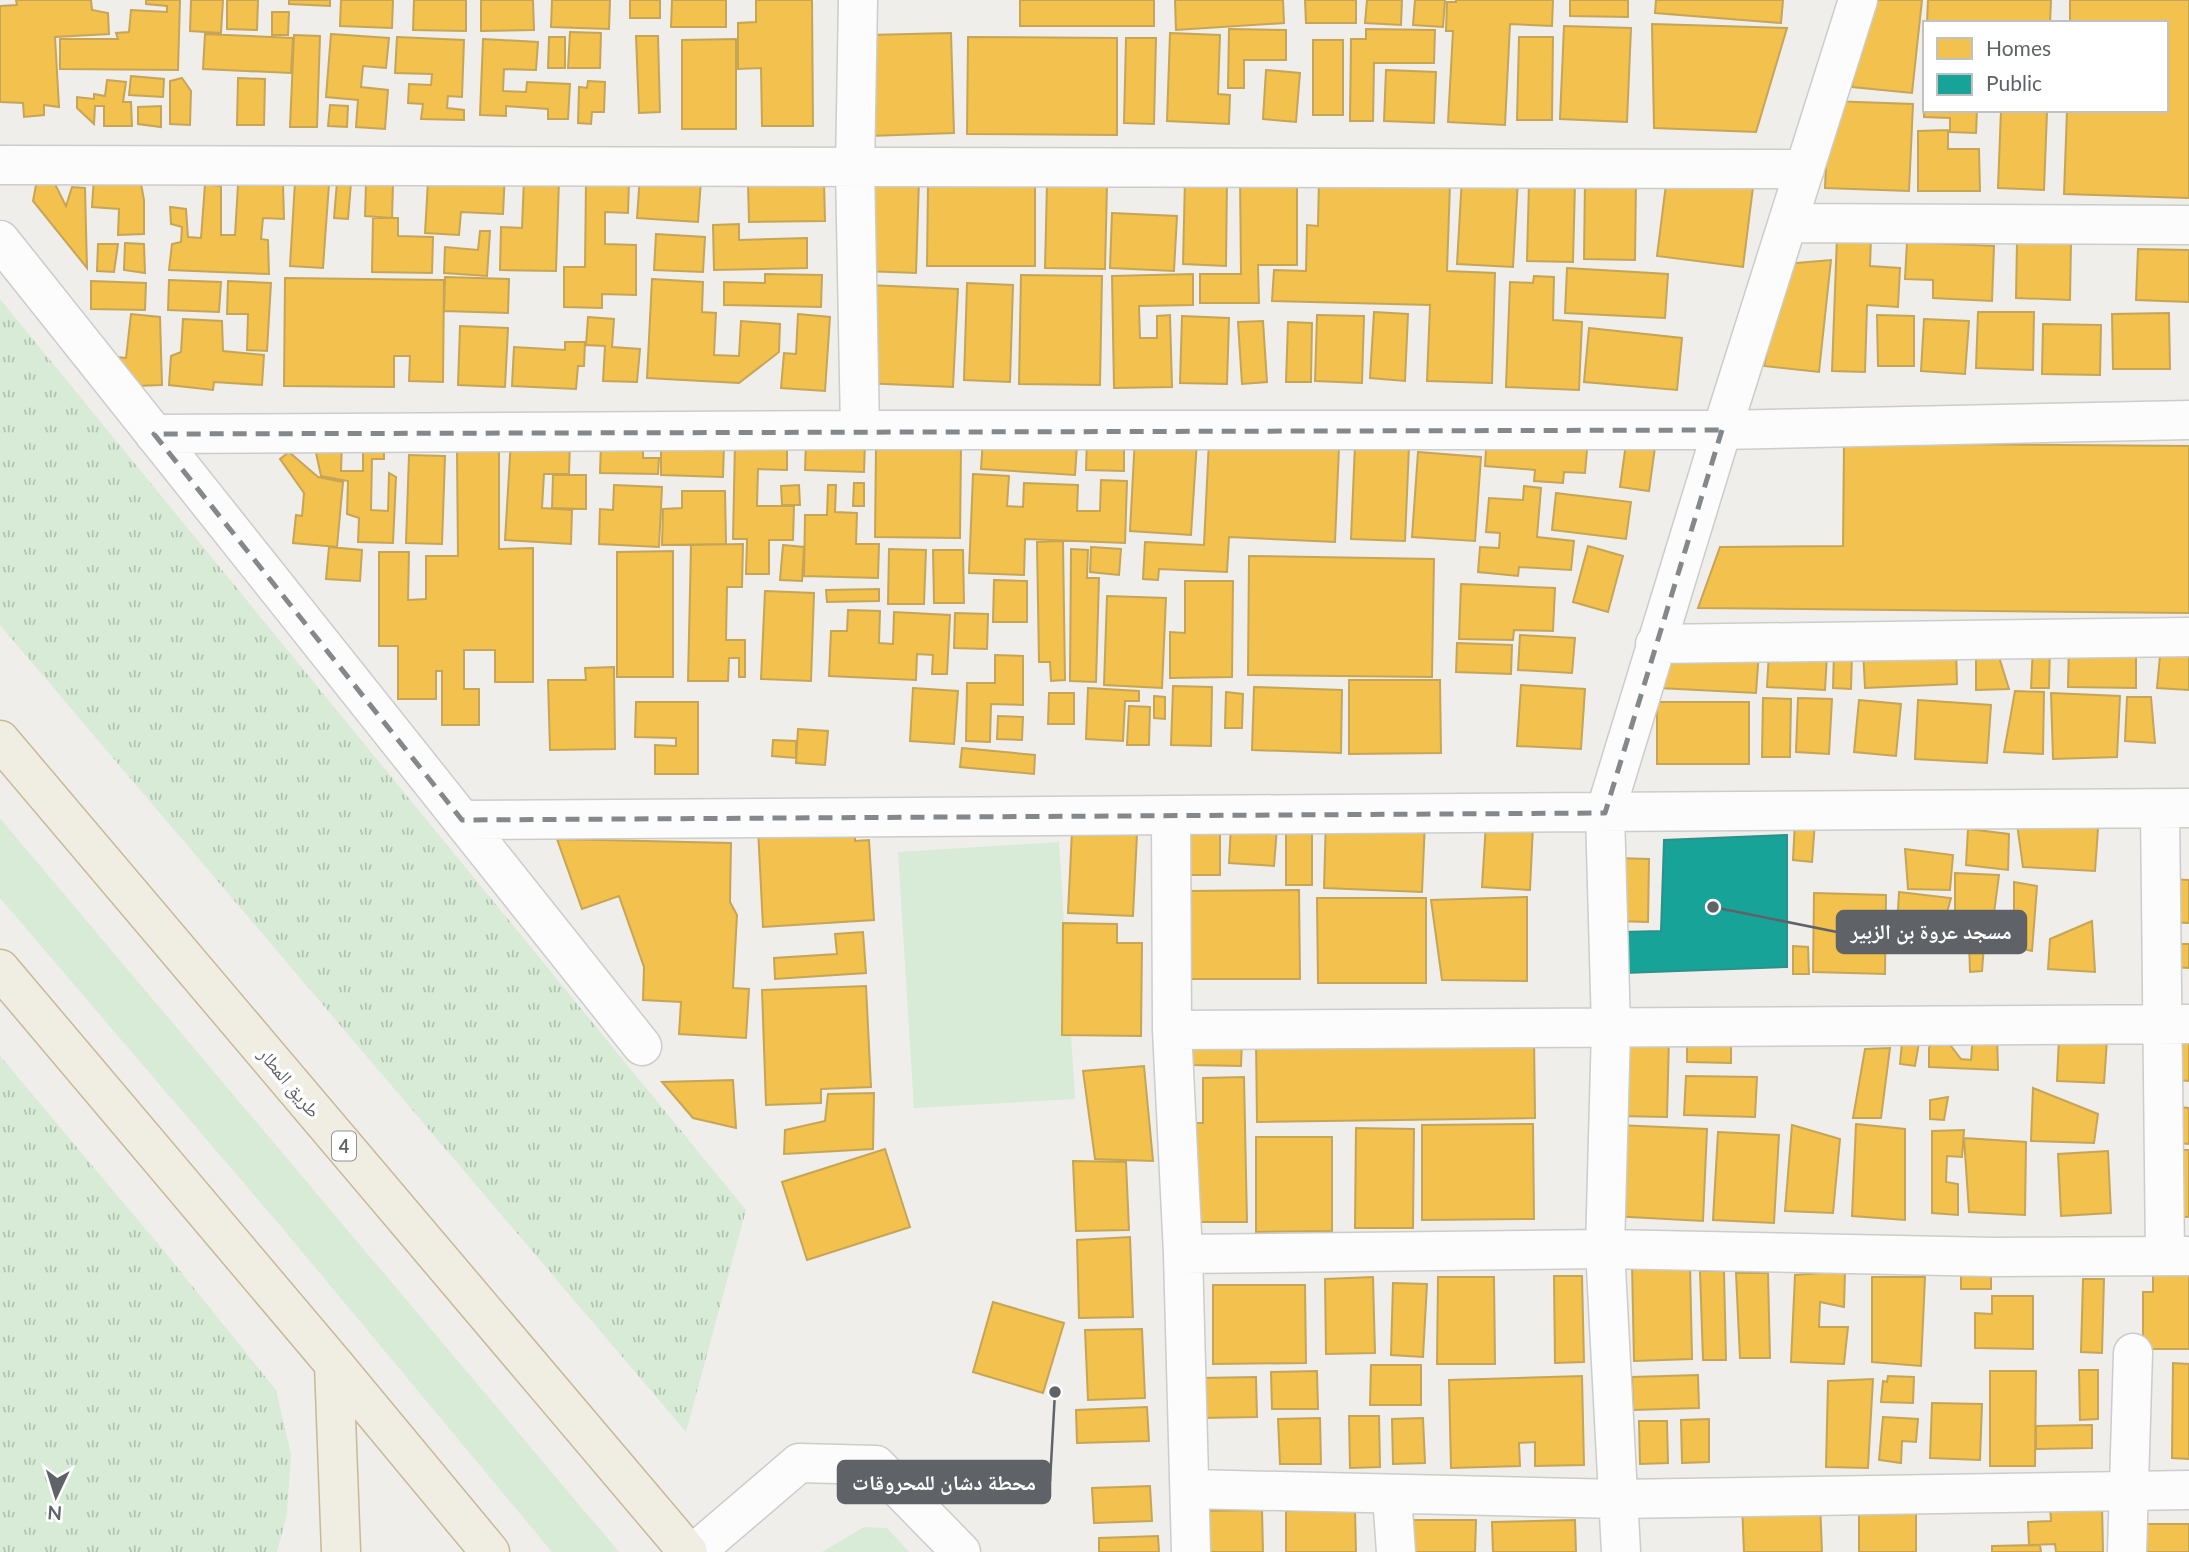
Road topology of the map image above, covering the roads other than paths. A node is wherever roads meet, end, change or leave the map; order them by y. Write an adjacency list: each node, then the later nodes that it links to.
1 (858, 0): 4 (street)
2 (1858, 0): 5 (street)
3 (0, 165): 4 (street)
4 (855, 168): 5 (street); 10 (street)
5 (1805, 169): 6 (street)
6 (1788, 223): 7 (street); 11 (street)
7 (2189, 225)
8 (0, 240): 12 (street)
9 (2189, 420): 11 (street)
10 (860, 430): 11 (street); 12 (street)
11 (1722, 430): 14 (street)
12 (154, 434): 19 (street)
13 (2189, 637): 14 (street)
14 (1655, 644): 17 (street)
15 (0, 740): 37 (highway, طريق المطار / 4)
16 (2175, 809): 17 (street); 21 (street)
17 (1605, 813): 18 (street); 22 (street)
18 (1171, 814): 19 (street); 23 (street)
19 (462, 820): 24 (street)
20 (0, 969): 29 (highway)
21 (2176, 1024): 22 (street); 27 (street)
22 (1611, 1028): 23 (street); 25 (street)
23 (1172, 1030): 26 (street)
24 (642, 1046)
25 (1605, 1249): 26 (street); 27 (street); 34 (street)
26 (1183, 1254): 30 (street)
27 (2177, 1256)
28 (2133, 1353): 31 (street)
29 (334, 1364): 35 (highway); 36 (highway)
30 (1191, 1489): 33 (street); 40 (street)
31 (2129, 1489): 32 (street); 34 (street); 43 (street)
32 (2189, 1490)
33 (1392, 1495): 34 (street); 41 (street)
34 (1618, 1499): 42 (street)
35 (341, 1552)
36 (490, 1552)
37 (688, 1552)
38 (695, 1552): 39 (street)
39 (961, 1552)
40 (1191, 1552)
41 (1395, 1552)
42 (1621, 1552)
43 (2127, 1552)

